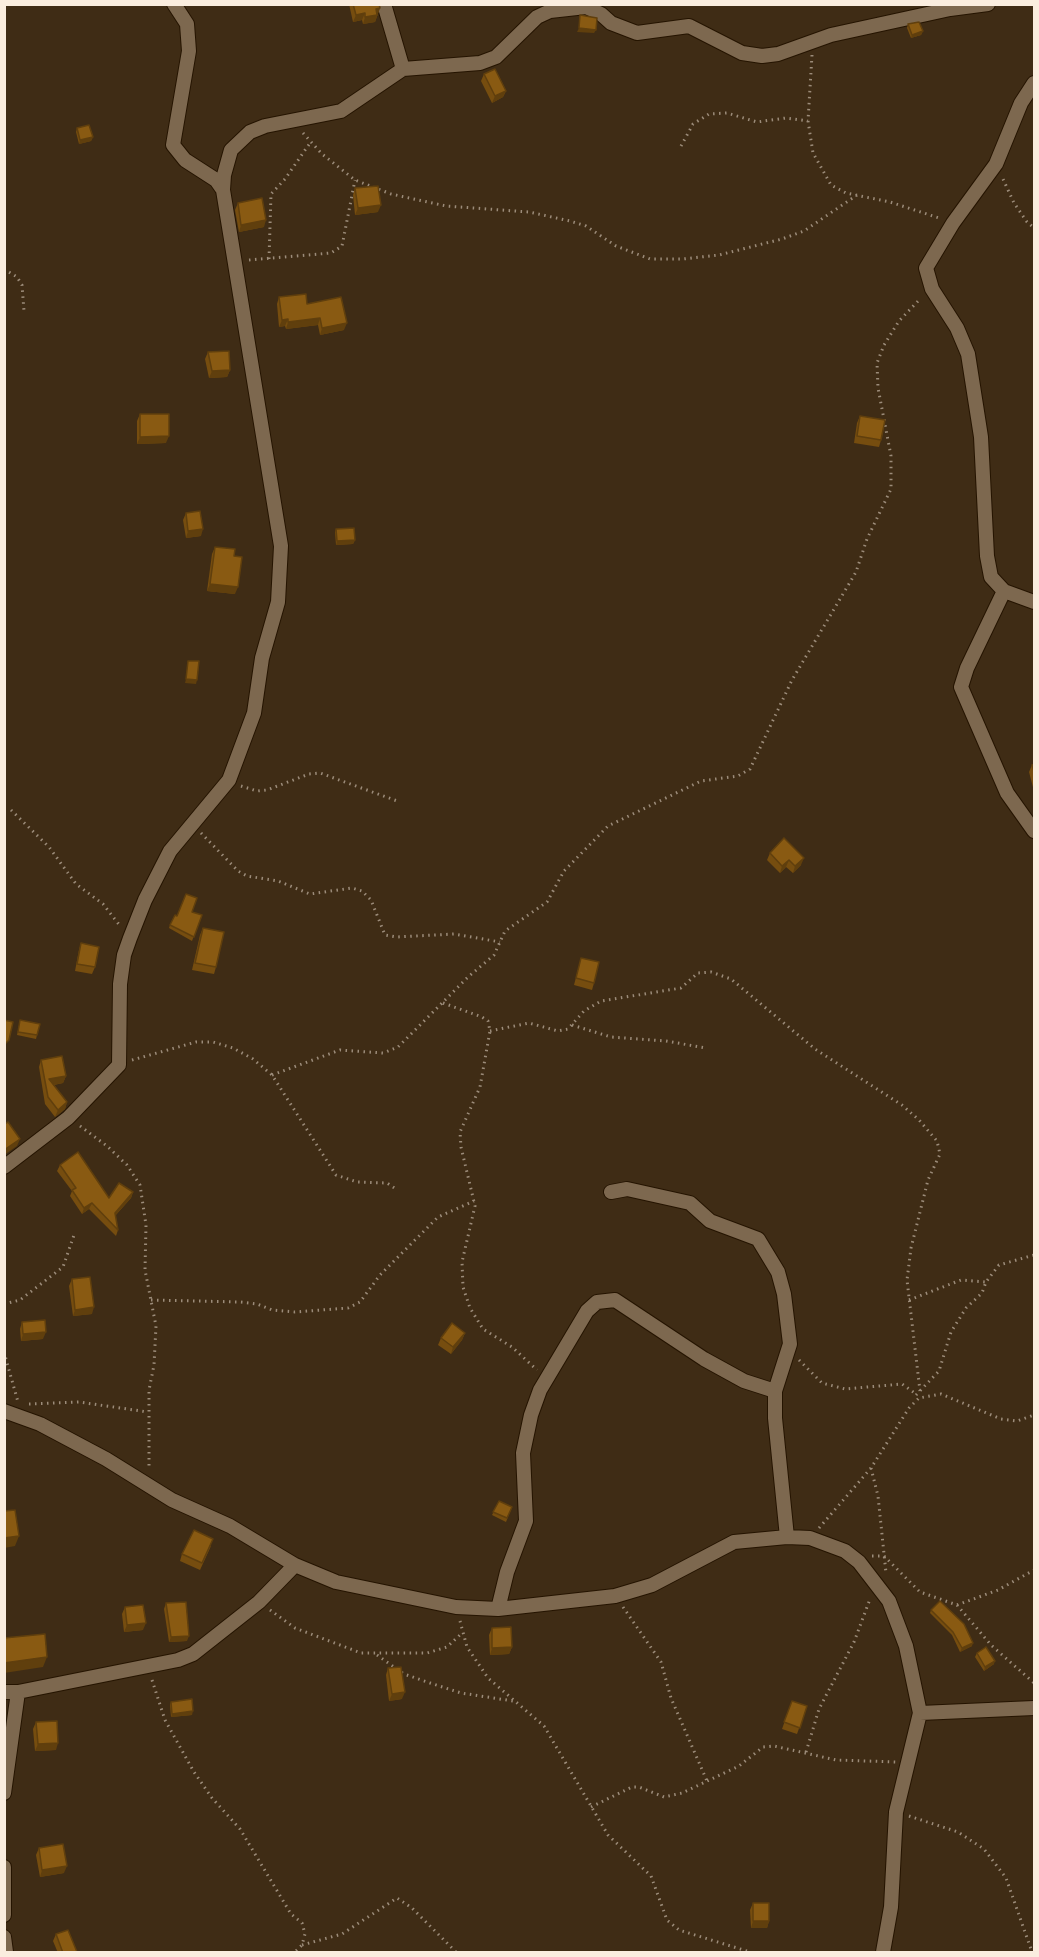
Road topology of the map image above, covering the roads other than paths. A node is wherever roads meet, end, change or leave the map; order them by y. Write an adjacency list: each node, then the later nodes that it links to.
1 (174, 4): 7 (street)
2 (384, 4): 5 (street)
3 (988, 4): 4 (street)
4 (587, 6): 5 (street)
5 (403, 69): 7 (street)
6 (1035, 83): 8 (street)
7 (223, 190): 11 (street)
8 (1004, 591): 9 (street); 10 (street)
9 (1035, 603)
10 (1035, 831)
11 (4, 1167)
12 (611, 1192): 13 (street)
13 (775, 1391): 15 (street); 17 (street)
14 (4, 1411): 16 (street)
15 (787, 1537): 17 (street); 20 (street)
16 (295, 1565): 17 (street); 18 (street)
17 (498, 1609)
18 (11, 1692): 21 (street)
19 (1035, 1708): 20 (street)
20 (920, 1713): 26 (street)
21 (4, 1793)
22 (4, 1868): 23 (street)
23 (4, 1916)
24 (4, 1937): 25 (street)
25 (6, 1953)
26 (883, 1953)

